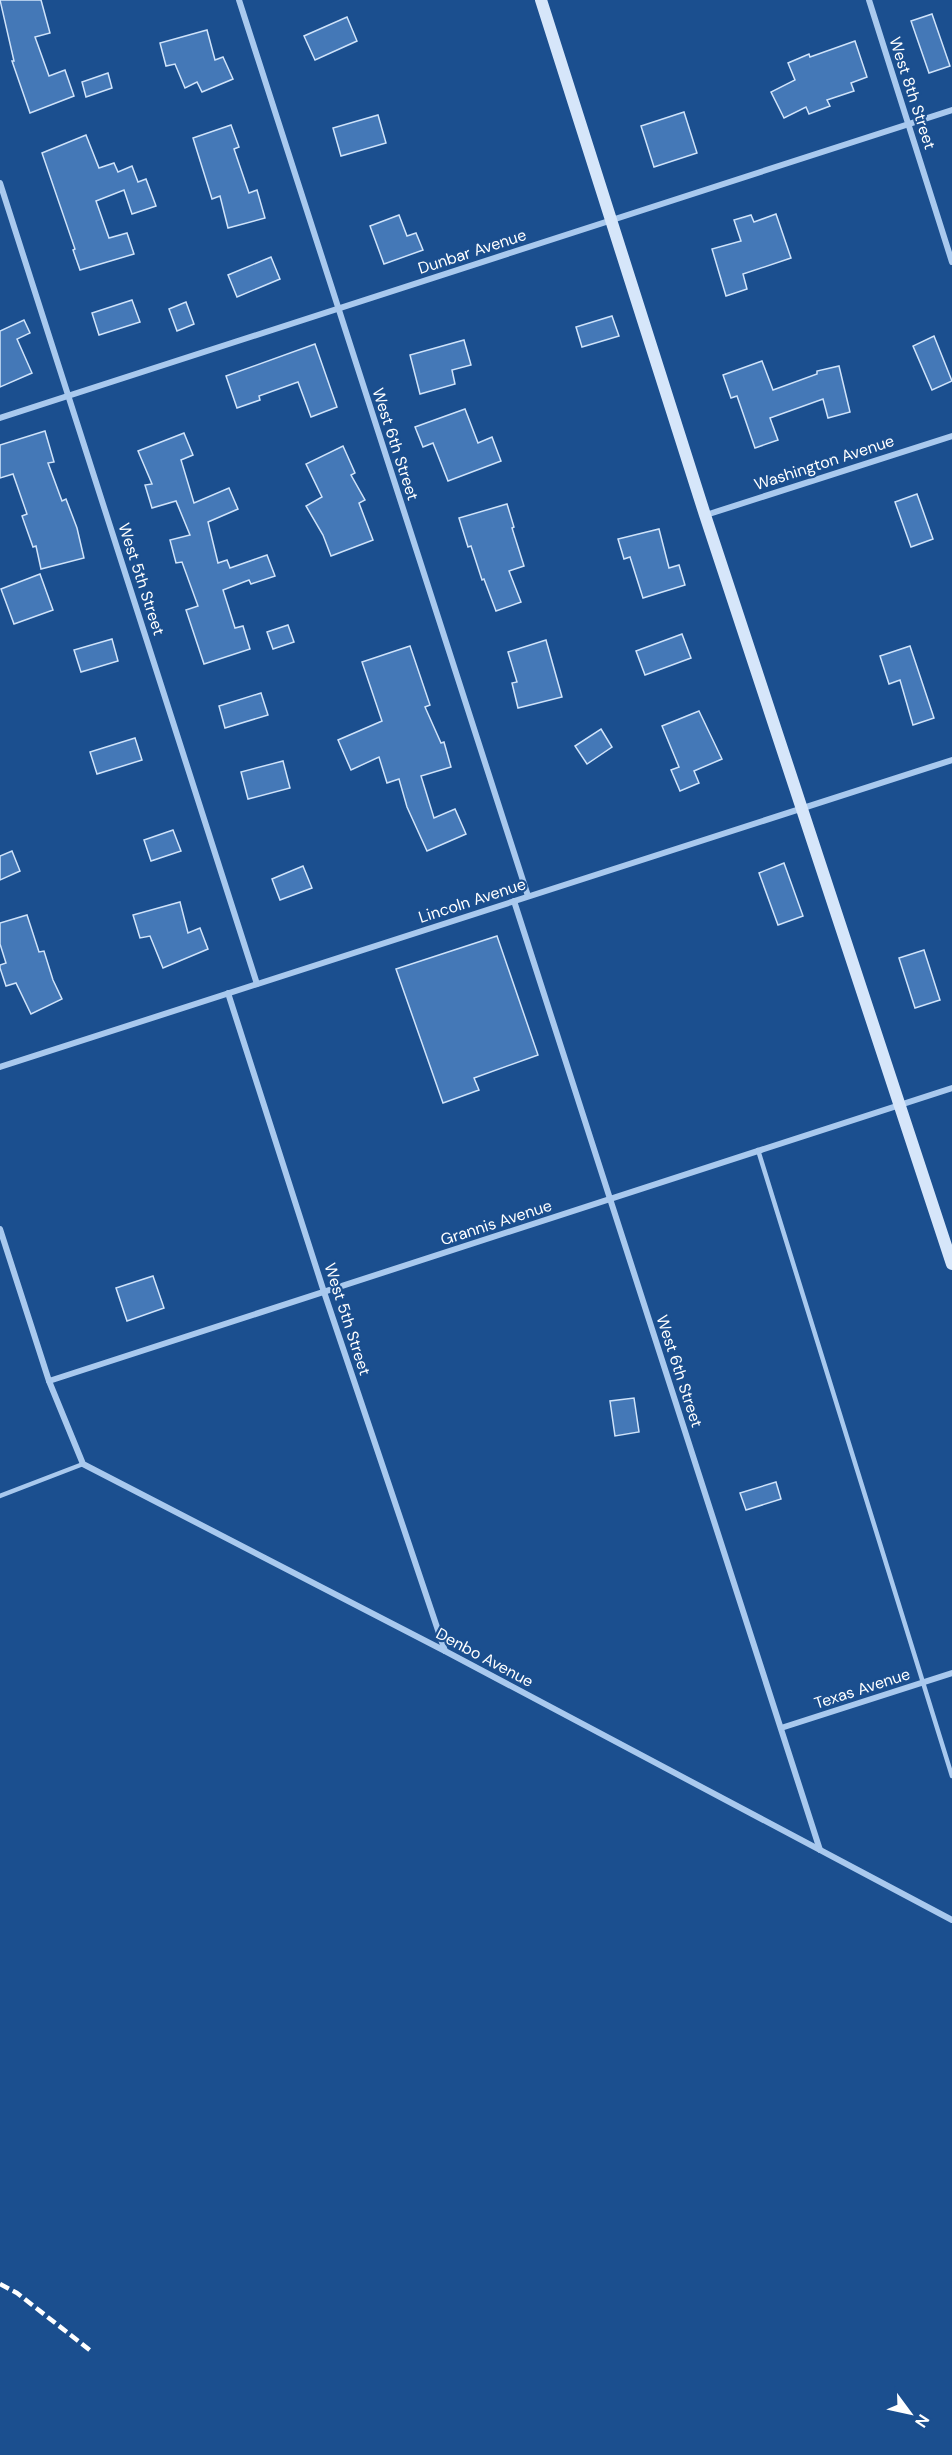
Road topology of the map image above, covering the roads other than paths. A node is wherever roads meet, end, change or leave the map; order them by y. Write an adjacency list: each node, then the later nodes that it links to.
1 (239, 0): 9 (street, West 6th Street)
2 (541, 0): 7 (main road)
3 (869, 0): 5 (street, West 8th Street)
4 (952, 110): 5 (street, Dunbar Avenue)
5 (909, 124): 7 (street, Dunbar Avenue); 8 (street, West 8th Street)
6 (0, 183): 10 (street, West 5th Street)
7 (611, 220): 9 (street, Dunbar Avenue); 13 (main road)
8 (952, 262)
9 (338, 308): 10 (street, Dunbar Avenue); 16 (street, West 6th Street)
10 (69, 396): 11 (street, Dunbar Avenue); 18 (street, West 5th Street)
11 (0, 418)
12 (952, 436): 13 (street, Washington Avenue)
13 (705, 515): 15 (main road)
14 (952, 760): 15 (street, Lincoln Avenue)
15 (801, 809): 16 (street, Lincoln Avenue); 22 (main road)
16 (528, 896): 17 (street, Lincoln Avenue)
17 (514, 901): 18 (street, Lincoln Avenue); 24 (street, West 6th Street)
18 (257, 984): 19 (street, Lincoln Avenue)
19 (228, 993): 20 (street, Lincoln Avenue); 27 (street, West 5th Street)
20 (0, 1067)
21 (952, 1088): 22 (street, Grannis Avenue)
22 (900, 1104): 23 (street, Grannis Avenue); 26 (main road)
23 (758, 1150): 24 (street, Grannis Avenue); 33 (lane)
24 (611, 1199): 27 (street, Grannis Avenue); 34 (street, West 6th Street)
25 (0, 1229): 28 (street)
26 (952, 1264)
27 (324, 1292): 28 (street, Grannis Avenue); 31 (street, West 5th Street)
28 (49, 1381): 29 (street)
29 (83, 1464): 30 (lane); 31 (street, Denbo Avenue)
30 (0, 1496)
31 (445, 1651): 36 (street, Denbo Avenue)
32 (952, 1673): 33 (street, Texas Avenue)
33 (923, 1682): 34 (street, Texas Avenue); 35 (lane)
34 (781, 1728): 36 (street, West 6th Street)
35 (952, 1776)
36 (820, 1850): 37 (street, Denbo Avenue)
37 (952, 1920)

